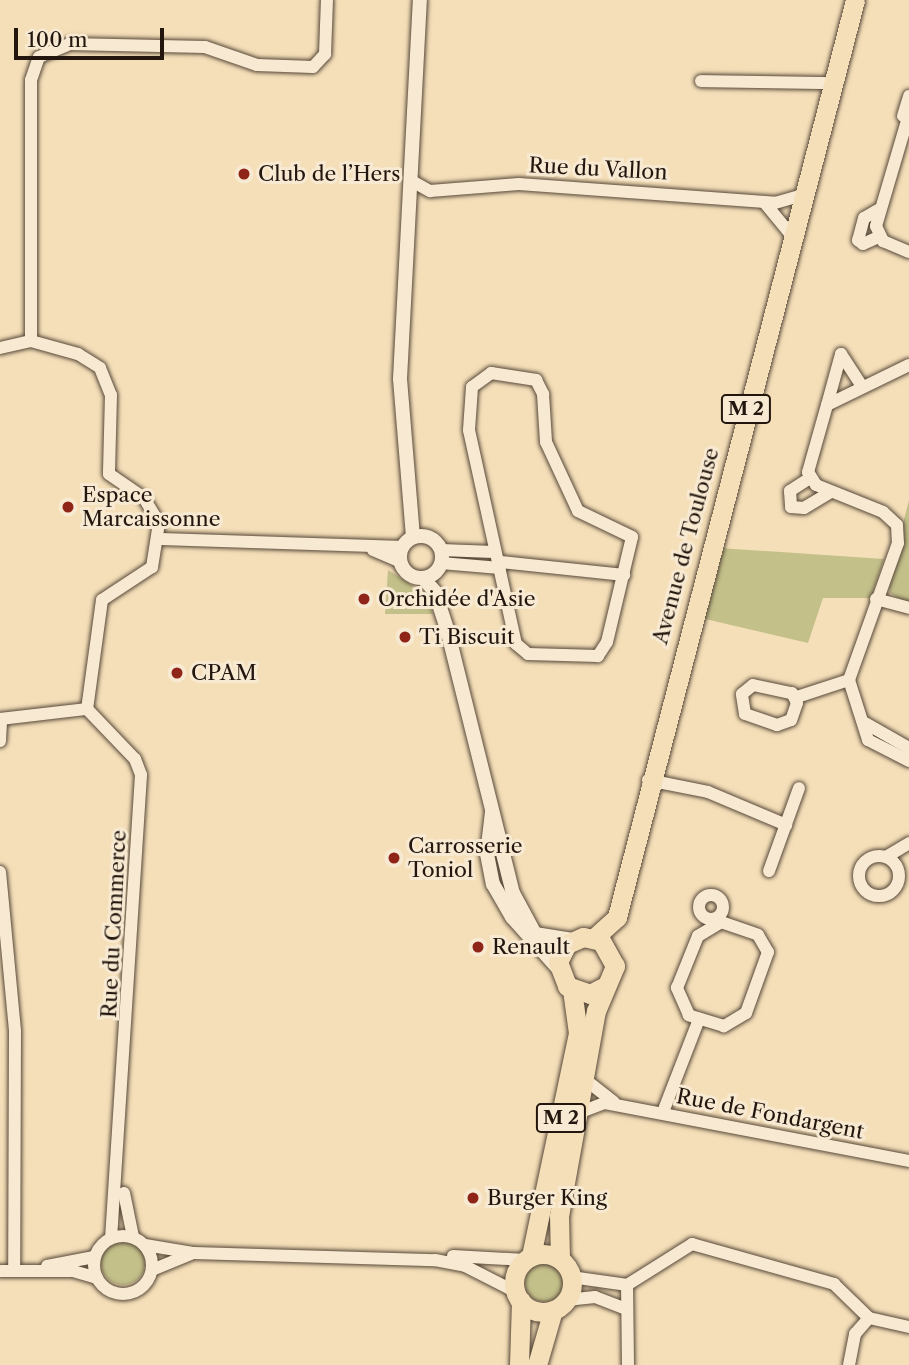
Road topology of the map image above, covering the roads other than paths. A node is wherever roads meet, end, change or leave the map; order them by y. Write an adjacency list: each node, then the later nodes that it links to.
1 (327, 0): 17 (street)
2 (420, 0): 8 (street)
3 (855, 0): 5 (main road, Avenue de Toulouse / M 2)
4 (701, 81): 5 (street)
5 (832, 83): 10 (main road, Avenue de Toulouse / M 2)
6 (909, 96): 7 (street)
7 (906, 115): 13 (street)
8 (410, 180): 9 (street); 12 (street)
9 (430, 191): 11 (street, Rue du Vallon); 12 (street, Rue du Vallon)
10 (803, 195): 11 (street, Rue du Vallon); 14 (main road, Avenue de Toulouse / M 2)
11 (764, 202): 14 (street)
12 (408, 204): 25 (street)
13 (878, 210): 15 (street); 15 (street)
14 (792, 236): 40 (main road, Avenue de Toulouse / M 2)
15 (879, 237): 16 (street)
16 (909, 252)
17 (31, 341): 18 (street); 24 (street)
18 (0, 348)
19 (909, 365): 20 (street)
20 (861, 385): 21 (street); 21 (street)
21 (827, 405): 22 (street)
22 (810, 478): 23 (street); 23 (street)
23 (831, 492): 31 (street)
24 (161, 539): 26 (street); 35 (street)
25 (415, 540): 26 (street); 28 (street); 29 (street)
26 (373, 550): 28 (street)
27 (498, 561): 29 (street); 30 (street); 30 (street); 30 (street)
28 (401, 562): 29 (street)
29 (435, 566): 42 (street)
30 (624, 575)
31 (876, 599): 32 (street); 33 (street)
32 (909, 608)
33 (850, 686): 34 (street); 38 (street); 39 (street)
34 (797, 698): 34 (street)
35 (87, 709): 36 (street); 60 (street, Rue du Commerce)
36 (0, 720): 37 (street)
37 (0, 741)
38 (909, 748)
39 (909, 761)
40 (648, 780): 43 (main road, Avenue de Toulouse / M 2); 44 (street)
41 (799, 788): 44 (street)
42 (493, 807): 50 (street); 52 (street)
43 (640, 820): 49 (main road, Avenue de Toulouse / M 2); 51 (main road, Avenue de Toulouse / M 2)
44 (786, 825): 47 (street)
45 (909, 843): 46 (street)
46 (886, 857)
47 (769, 870)
48 (0, 872): 70 (street)
49 (594, 938): 50 (main road); 51 (main road)
50 (573, 940): 52 (main road)
51 (614, 958): 53 (main road)
52 (558, 968): 54 (main road)
53 (606, 986): 54 (main road); 56 (main road, M 2)
54 (572, 990): 68 (main road, M 2)
55 (699, 1019): 55 (street); 59 (street)
56 (587, 1082): 57 (street, Rue de Fondargent); 58 (main road, M 2)
57 (624, 1106): 58 (street, Rue de Fondargent); 59 (street, Rue de Fondargent)
58 (581, 1112): 69 (main road, M 2)
59 (663, 1112): 61 (street, Rue de Fondargent)
60 (120, 1161): 62 (street, Rue du Commerce); 63 (street, Rue du Commerce)
61 (909, 1161)
62 (133, 1237): 63 (street); 64 (street)
63 (111, 1238): 67 (street)
64 (145, 1245): 65 (street); 71 (street)
65 (194, 1253): 66 (street); 71 (street)
66 (356, 1253): 68 (street); 76 (street)
67 (94, 1257): 70 (street); 74 (street)
68 (528, 1258): 69 (main road); 76 (main road)
69 (560, 1259): 73 (main road)
70 (19, 1270): 72 (street); 74 (street)
71 (152, 1270): 74 (street)
72 (0, 1271)
73 (571, 1277): 75 (street); 77 (main road)
74 (97, 1278)
75 (627, 1285): 78 (street); 79 (street)
76 (519, 1297): 77 (main road); 81 (main road)
77 (559, 1305): 78 (street); 82 (main road)
78 (626, 1309): 83 (street)
79 (869, 1318): 80 (street); 84 (street)
80 (909, 1327)
81 (519, 1365)
82 (537, 1365)
83 (628, 1365)
84 (849, 1365)

